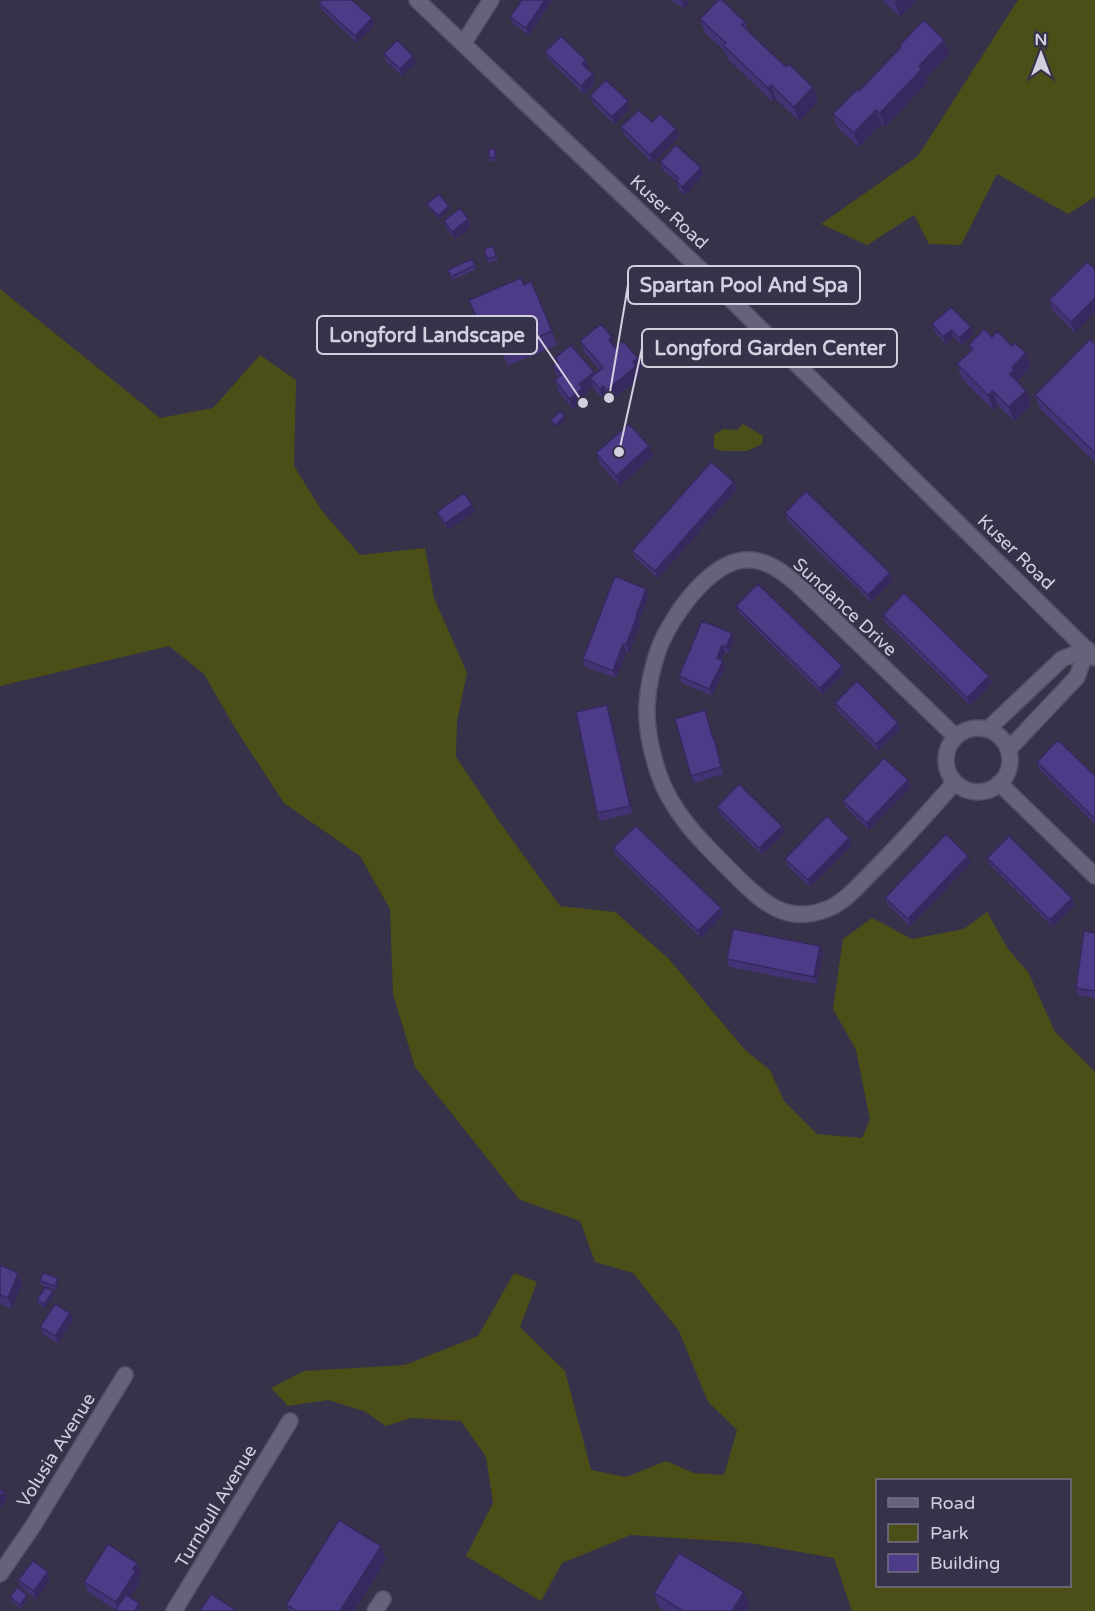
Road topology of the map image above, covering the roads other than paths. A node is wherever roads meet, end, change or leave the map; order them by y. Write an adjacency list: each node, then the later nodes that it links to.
1 (417, 0): 3 (street, Kuser Road)
2 (491, 0): 3 (street)
3 (463, 44): 4 (street, Kuser Road)
4 (1091, 654): 5 (street); 7 (street)
5 (988, 729): 6 (street); 7 (street)
6 (956, 737): 8 (street); 8 (street, Sundance Drive)
7 (1008, 750): 9 (street)
8 (955, 782): 9 (street)
9 (999, 783): 10 (street)
10 (1095, 876)
11 (125, 1375): 13 (street, Volusia Avenue)
12 (290, 1421): 14 (street, Turnbull Avenue)
13 (0, 1574)
14 (174, 1611)

